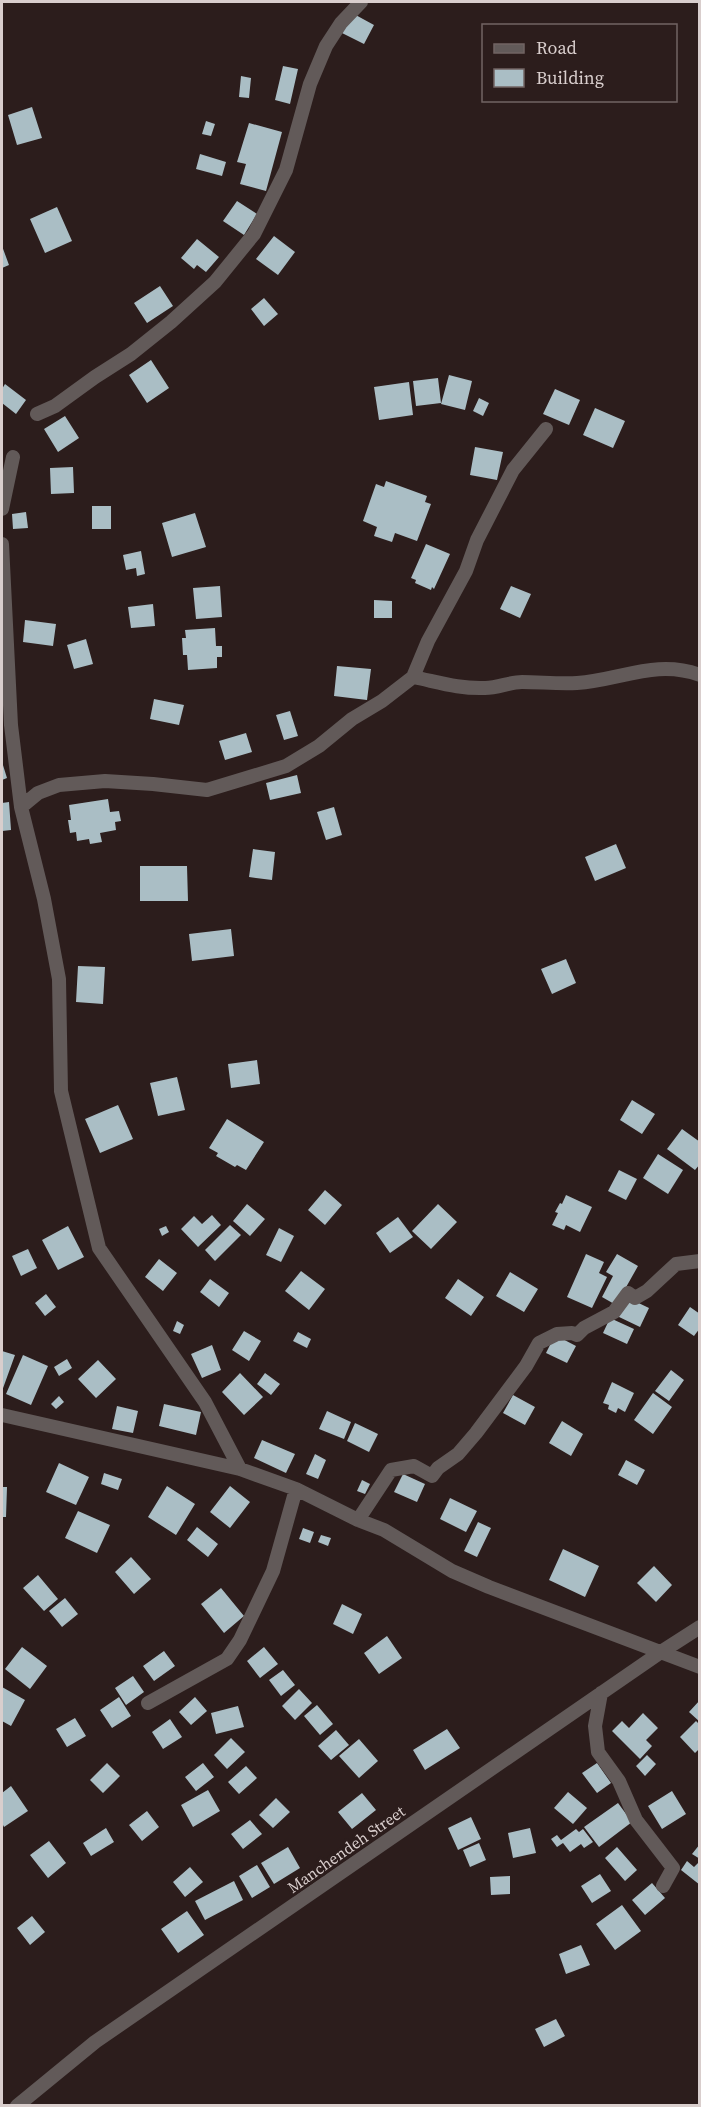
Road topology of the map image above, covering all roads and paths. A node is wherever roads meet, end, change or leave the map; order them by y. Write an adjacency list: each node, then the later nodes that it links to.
1 (362, 2): 2 (street)
2 (37, 414)
3 (546, 429): 8 (street)
4 (13, 457): 5 (street)
5 (2, 509)
6 (2, 544): 9 (street)
7 (699, 675): 8 (street)
8 (413, 677): 9 (street)
9 (21, 807): 12 (street)
10 (699, 1261): 14 (street)
11 (2, 1415): 12 (street)
12 (240, 1469): 13 (street)
13 (296, 1489): 14 (street); 19 (street)
14 (358, 1520): 16 (street)
15 (697, 1631): 16 (street, Manchendeh Street)
16 (660, 1652): 17 (street); 18 (street, Manchendeh Street)
17 (699, 1667)
18 (601, 1693): 20 (street); 21 (street, Manchendeh Street)
19 (148, 1703)
20 (663, 1886)
21 (17, 2106)

